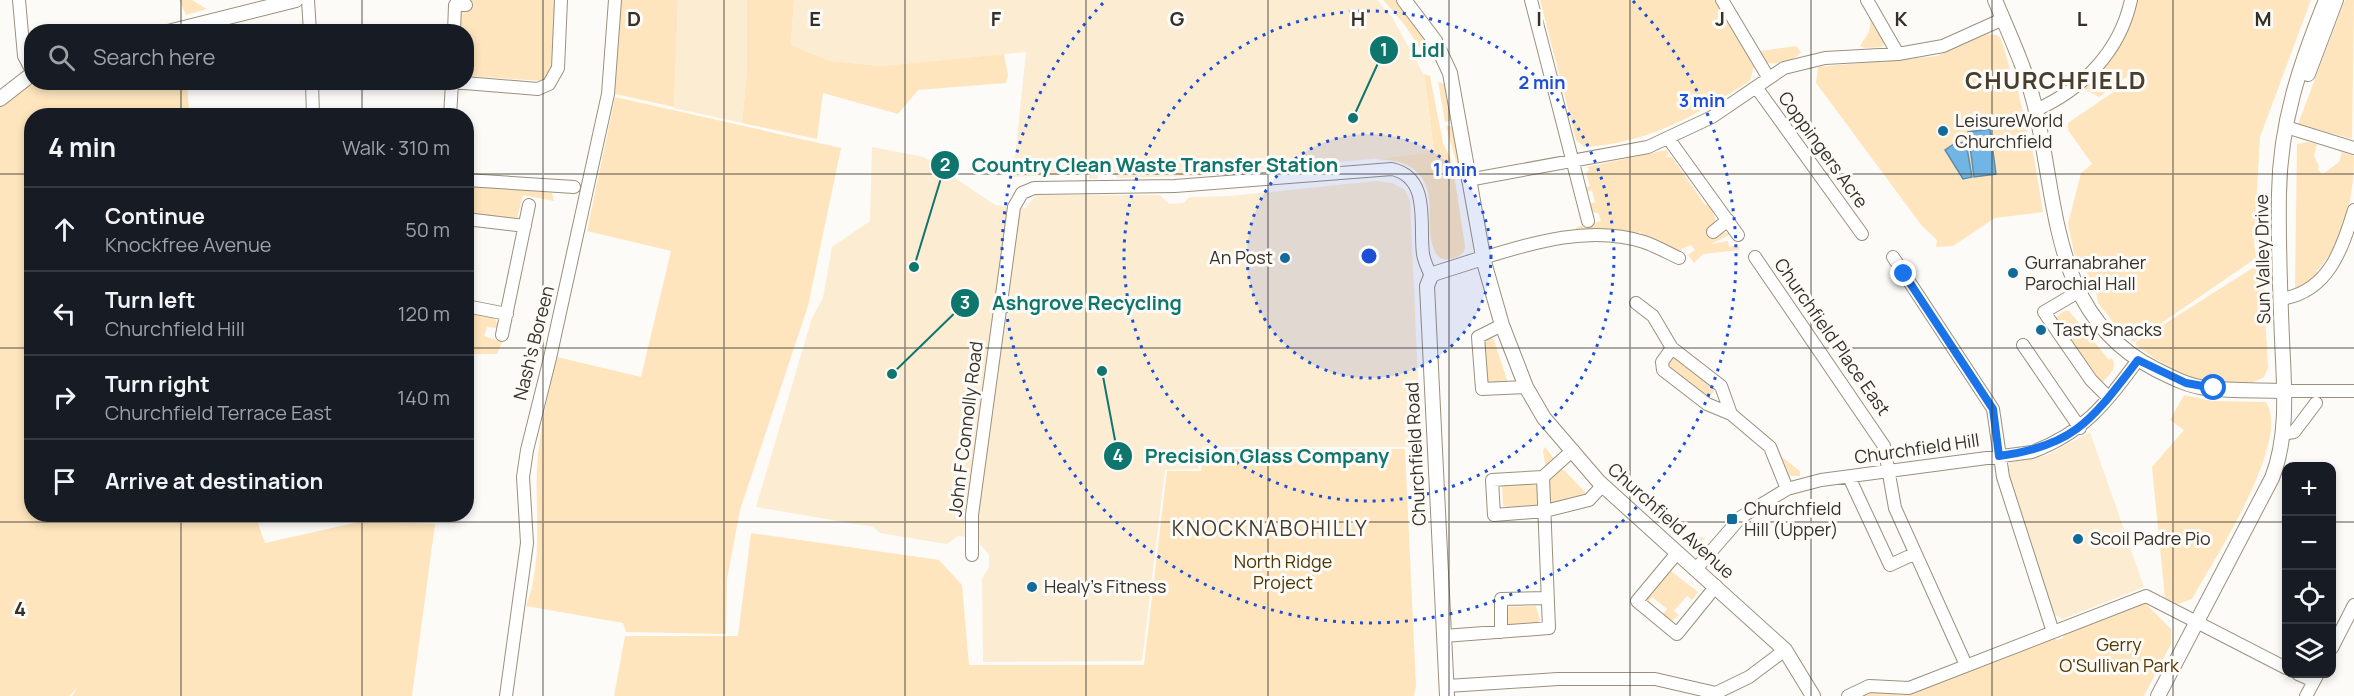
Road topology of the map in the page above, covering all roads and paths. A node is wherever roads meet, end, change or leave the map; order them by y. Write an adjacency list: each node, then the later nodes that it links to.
1 (19, 0): 21 (street)
2 (296, 0): 17 (street)
3 (308, 0): 18 (street)
4 (561, 0): 24 (street)
5 (615, 0): 97 (street, Nash's Boreen)
6 (1404, 0): 36 (street, Churchfield Avenue)
7 (1532, 0): 35 (street)
8 (1722, 0): 22 (street)
9 (1867, 0): 20 (street)
10 (1995, 0): 16 (street)
11 (2131, 0): 31 (street)
12 (2326, 0): 15 (street, Sun Valley Drive)
13 (2336, 0): 15 (street, Sun Valley Drive)
14 (466, 5): 19 (street)
15 (2324, 17): 32 (street, Sun Valley Drive)
16 (2003, 19): 20 (street); 31 (street)
17 (200, 24)
18 (310, 24)
19 (454, 24)
20 (1898, 54): 22 (street)
21 (24, 56)
22 (1768, 77): 25 (street)
23 (24, 80): 28 (street)
24 (474, 85)
25 (1756, 87): 33 (street); 46 (street, Coppingers Acre)
26 (312, 90): 29 (street)
27 (452, 90): 30 (street)
28 (0, 99)
29 (313, 108)
30 (450, 108)
31 (2036, 110): 53 (street)
32 (2286, 127): 34 (street); 54 (street, Sun Valley Drive)
33 (1668, 138): 35 (street); 43 (street)
34 (2354, 148)
35 (1574, 159): 36 (street); 42 (street)
36 (1468, 180): 51 (street, Churchfield Avenue)
37 (474, 181): 38 (street)
38 (574, 187)
39 (529, 205): 44 (street)
40 (2354, 210): 54 (street)
41 (474, 220): 44 (street)
42 (1588, 220)
43 (1728, 220): 45 (street); 47 (street)
44 (525, 226): 57 (street)
45 (1713, 232)
46 (1862, 234)
47 (1738, 235)
48 (1893, 256): 72 (street)
49 (1755, 257): 73 (street, Churchfield Place East)
50 (1679, 258): 51 (street)
51 (1484, 260): 52 (street); 58 (street, Churchfield Avenue)
52 (1431, 276): 81 (street, John F Connolly Road); 89 (street, Churchfield Road)
53 (2078, 292): 62 (street); 66 (street)
54 (2281, 299): 64 (street, Sun Valley Drive)
55 (1636, 303): 61 (street)
56 (474, 308): 57 (street)
57 (507, 314): 59 (street)
58 (1502, 325): 63 (street, Churchfield Avenue); 63 (street)
59 (502, 335)
60 (2023, 345): 69 (street)
61 (1672, 348): 68 (street); 68 (street)
62 (2138, 360): 64 (street); 66 (street, Churchfield Hill)
63 (1526, 387): 71 (street, Churchfield Avenue)
64 (2284, 391): 65 (street); 70 (street, Sun Valley Drive)
65 (2354, 391)
66 (2108, 397): 69 (street, Churchfield Hill)
67 (2316, 403): 70 (street)
68 (1731, 414): 77 (street)
69 (2080, 428): 72 (street, Churchfield Hill)
70 (2282, 434): 86 (street, Sun Valley Drive)
71 (1573, 450): 74 (street); 76 (street, Churchfield Avenue)
72 (1999, 456): 73 (street, Churchfield Hill); 88 (street)
73 (1888, 472): 75 (street, Churchfield Hill); 80 (street, Churchfield Place East)
74 (1543, 477): 78 (street); 78 (street)
75 (1849, 477): 77 (street, Churchfield Hill); 80 (street)
76 (1602, 486): 78 (street); 79 (street, Churchfield Avenue)
77 (1787, 489): 82 (street, Churchfield Hill)
78 (1545, 512): 84 (street)
79 (1677, 553): 82 (street, Churchfield Avenue); 83 (street)
80 (1914, 554): 92 (street, Churchfield Place East)
81 (972, 555)
82 (1696, 569): 83 (street, Churchfield Avenue)
83 (1716, 586): 91 (street, Churchfield Avenue)
84 (1548, 598): 87 (street); 87 (street)
85 (2354, 605): 90 (street)
86 (2197, 622): 88 (street); 93 (street); 101 (street, Sun Valley Drive)
87 (1501, 632): 89 (street)
88 (2053, 632): 92 (street)
89 (1444, 636): 96 (street, Churchfield Road)
90 (2336, 639)
91 (1785, 650): 95 (street); 99 (street, Churchfield Avenue)
92 (1966, 665): 100 (street)
93 (2282, 666)
94 (2315, 678): 102 (street)
95 (1670, 682): 96 (street); 98 (street)
96 (1447, 691)
97 (506, 696)
98 (1672, 696)
99 (1813, 696)
100 (1848, 696)
101 (2158, 696)
102 (2306, 696)

